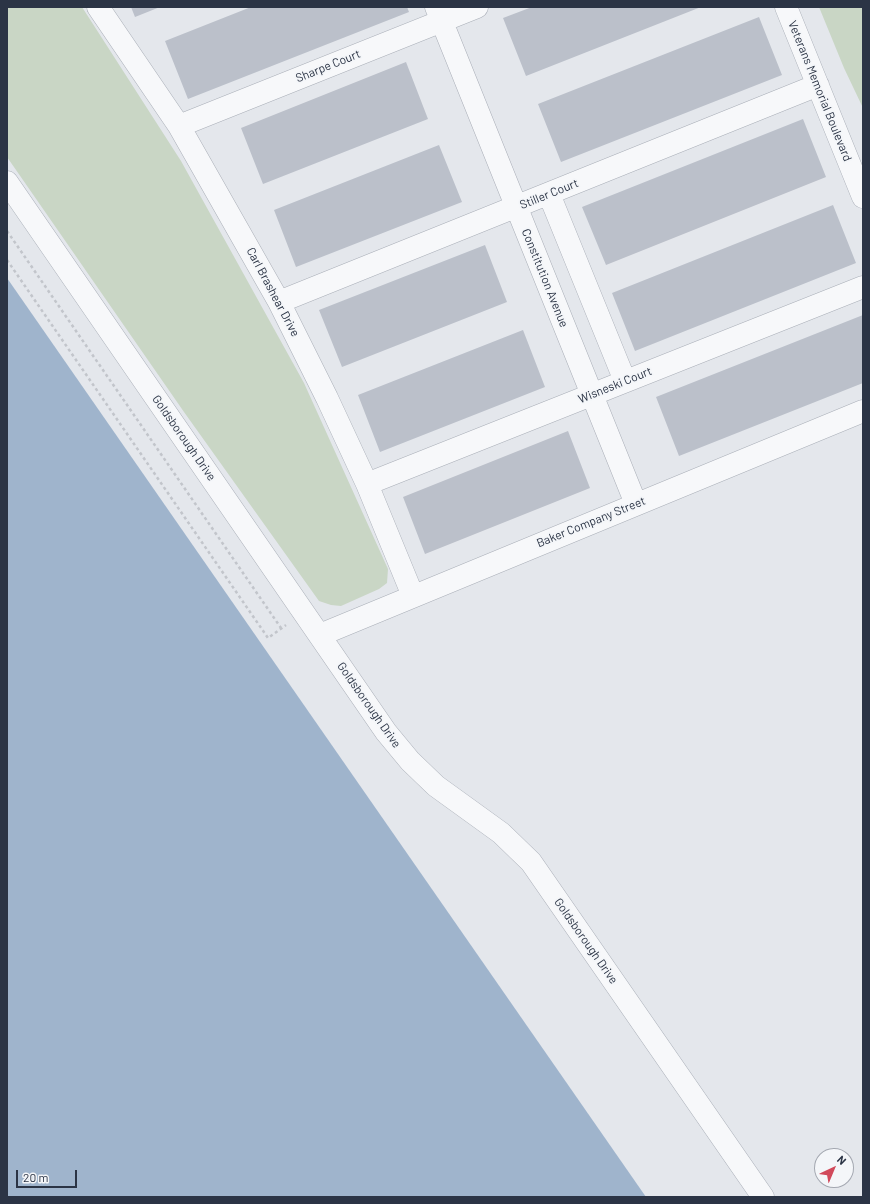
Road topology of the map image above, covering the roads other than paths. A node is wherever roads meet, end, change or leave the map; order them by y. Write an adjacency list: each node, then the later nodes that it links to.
1 (98, 7): 6 (street, Carl Brashear Drive)
2 (476, 7): 4 (street, Sharpe Court)
3 (786, 7): 5 (street, Veterans Memorial Boulevard)
4 (439, 14): 6 (street, Sharpe Court); 10 (street, Constitution Avenue)
5 (818, 85): 8 (street, Stiller Court); 9 (street, Veterans Memorial Boulevard)
6 (179, 126): 12 (street, Carl Brashear Drive)
7 (7, 182): 19 (street, Goldsborough Drive)
8 (549, 194): 10 (street, Stiller Court); 13 (street)
9 (863, 197)
10 (516, 206): 12 (street, Stiller Court); 14 (street, Constitution Avenue)
11 (863, 286): 13 (street, Wisneski Court)
12 (279, 302): 16 (street, Carl Brashear Drive)
13 (625, 381): 14 (street, Wisneski Court)
14 (592, 394): 16 (street, Wisneski Court); 17 (street, Constitution Avenue)
15 (863, 411): 17 (street, Baker Company Street)
16 (367, 484): 18 (street, Carl Brashear Drive)
17 (636, 504): 18 (street, Baker Company Street)
18 (413, 596): 19 (street, Baker Company Street)
19 (320, 635): 20 (street, Goldsborough Drive)
20 (763, 1197)

